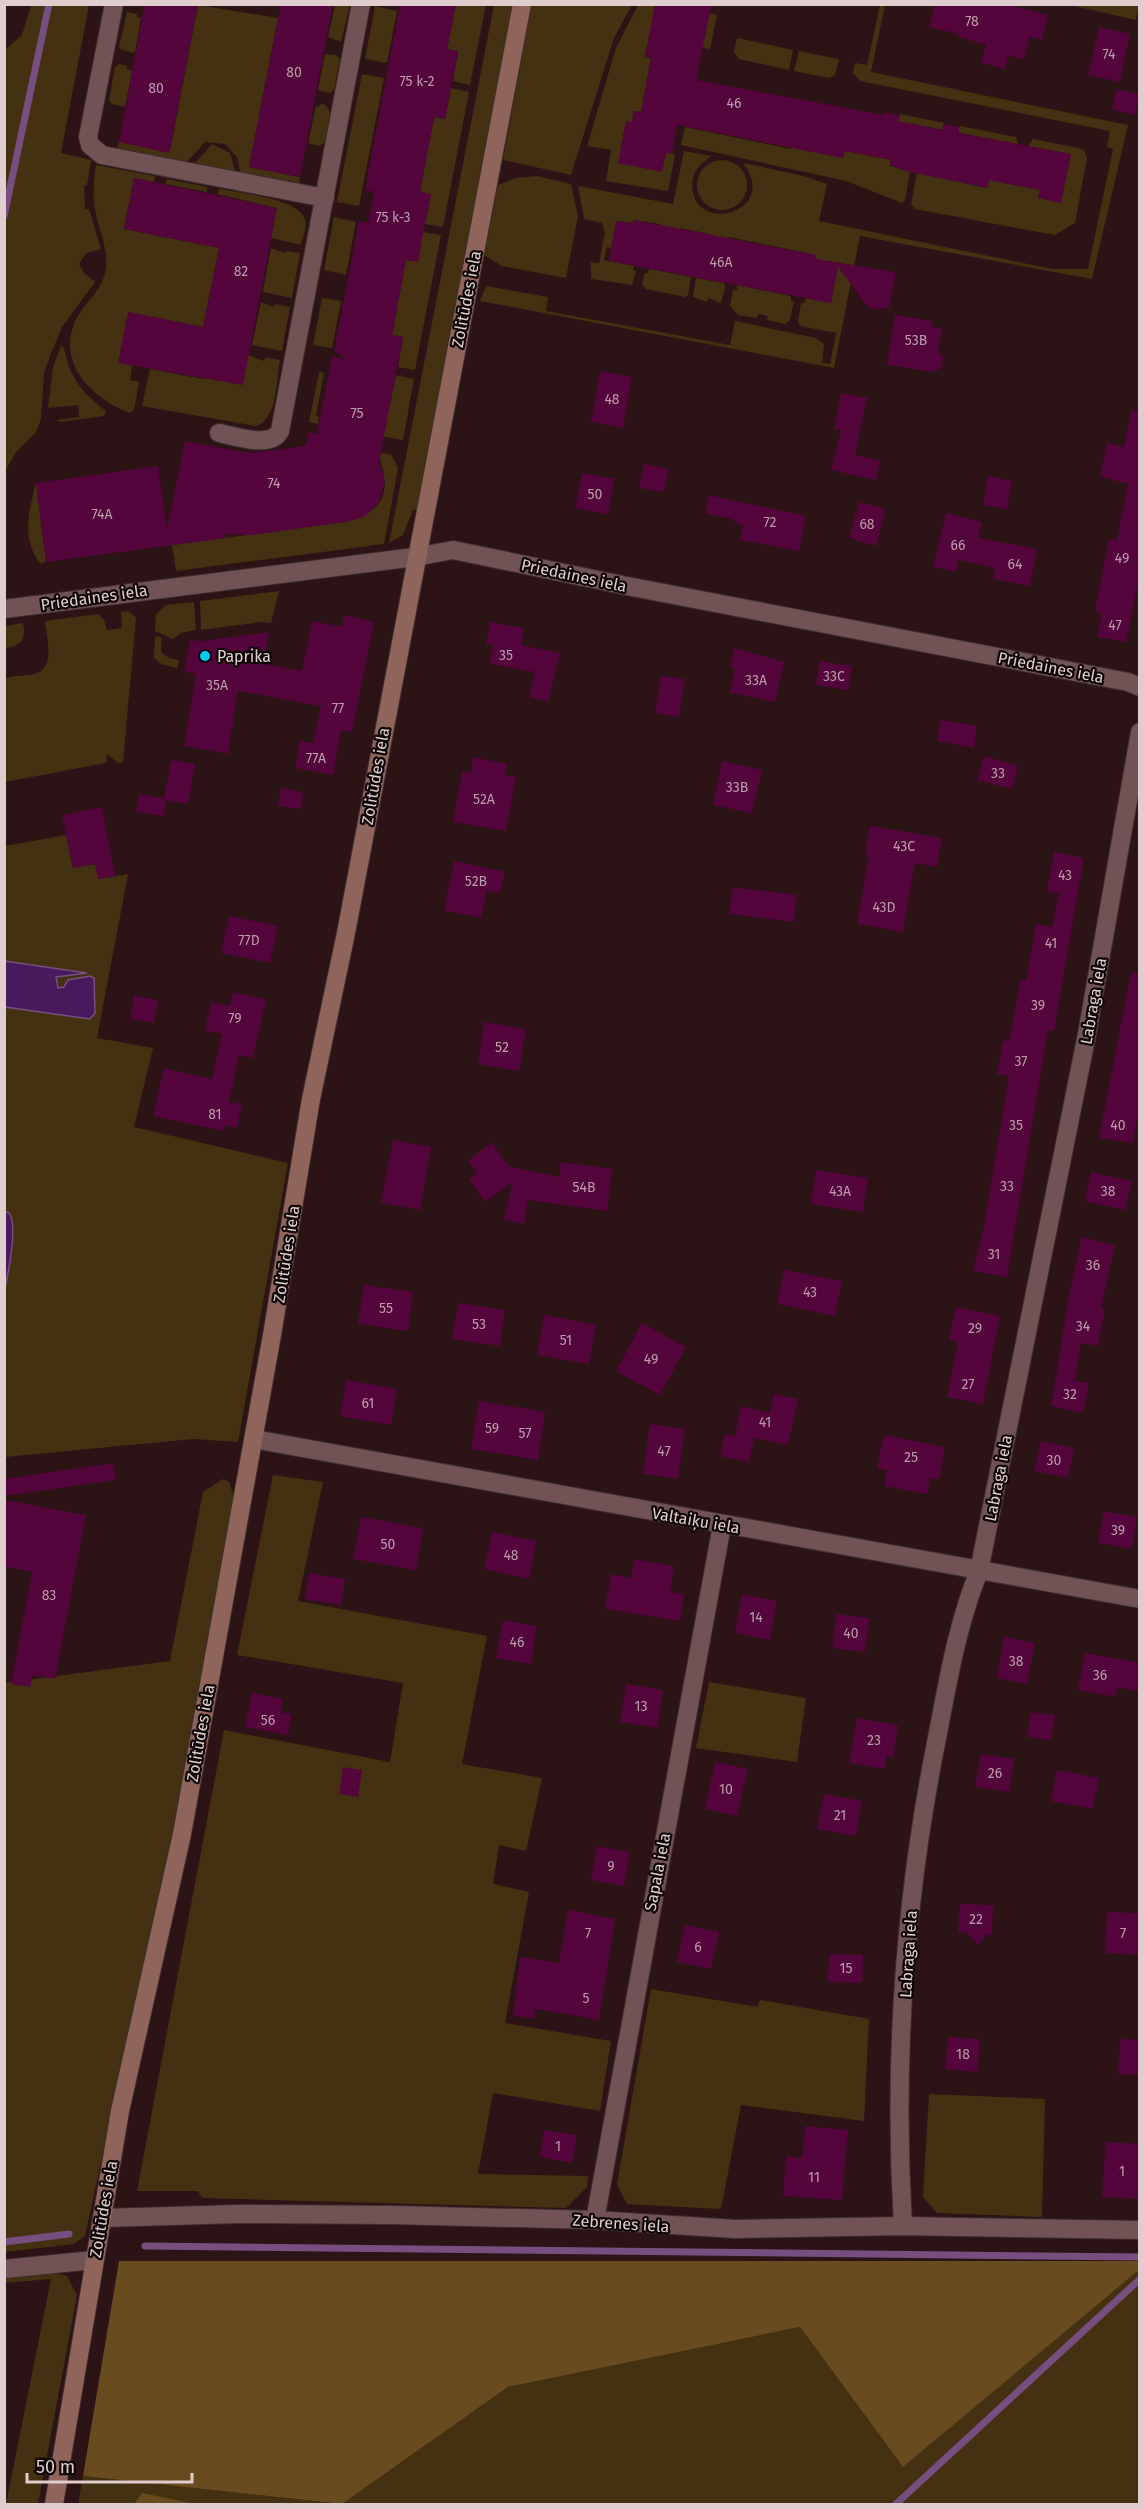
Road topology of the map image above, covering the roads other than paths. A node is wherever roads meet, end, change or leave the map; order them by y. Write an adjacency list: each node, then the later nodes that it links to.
1 (114, 4): 4 (street)
2 (361, 4): 4 (street)
3 (522, 4): 6 (street, Zolitūdes iela)
4 (325, 198): 5 (street)
5 (219, 433)
6 (415, 557): 7 (street, Priedaines iela); 8 (street, Priedaines iela); 10 (street, Zolitūdes iela)
7 (4, 609)
8 (1140, 687)
9 (1140, 732): 12 (street, Labraga iela)
10 (254, 1439): 11 (street, Valtaiķu iela); 14 (street, Zolitūdes iela)
11 (722, 1525): 12 (street, Valtaiķu iela); 15 (street, Sapala iela)
12 (979, 1571): 13 (street, Valtaiķu iela); 16 (street, Labraga iela)
13 (1140, 1599)
14 (102, 2218): 15 (street, Zebrenes iela); 18 (street, Zolitūdes iela)
15 (595, 2220): 16 (street, Zebrenes iela)
16 (903, 2226): 17 (street, Zebrenes iela)
17 (1140, 2230)
18 (94, 2260): 19 (street); 20 (street, Zolitūdes iela)
19 (4, 2269)
20 (54, 2505)

